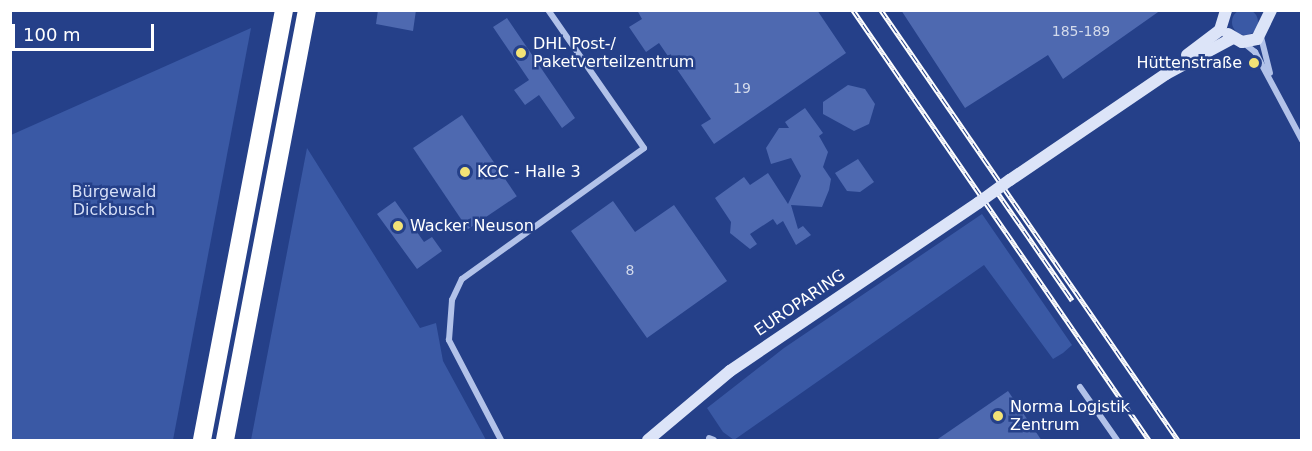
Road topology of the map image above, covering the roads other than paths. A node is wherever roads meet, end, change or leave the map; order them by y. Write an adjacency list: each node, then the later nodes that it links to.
1 (284, 10): 12 (highway)
2 (306, 10): 13 (highway)
3 (548, 10): 14 (street)
4 (1267, 14): 6 (street)
5 (1225, 16): 7 (street); 8 (street)
6 (1261, 35): 7 (street); 9 (street)
7 (1238, 40): 8 (street); 9 (street)
8 (1166, 75): 15 (street, EUROPARING, bridge)
9 (1282, 102): 10 (street)
10 (1302, 140)
11 (1080, 387): 16 (street)
12 (202, 441)
13 (225, 441)
14 (501, 441)
15 (648, 441)
16 (1117, 441)

